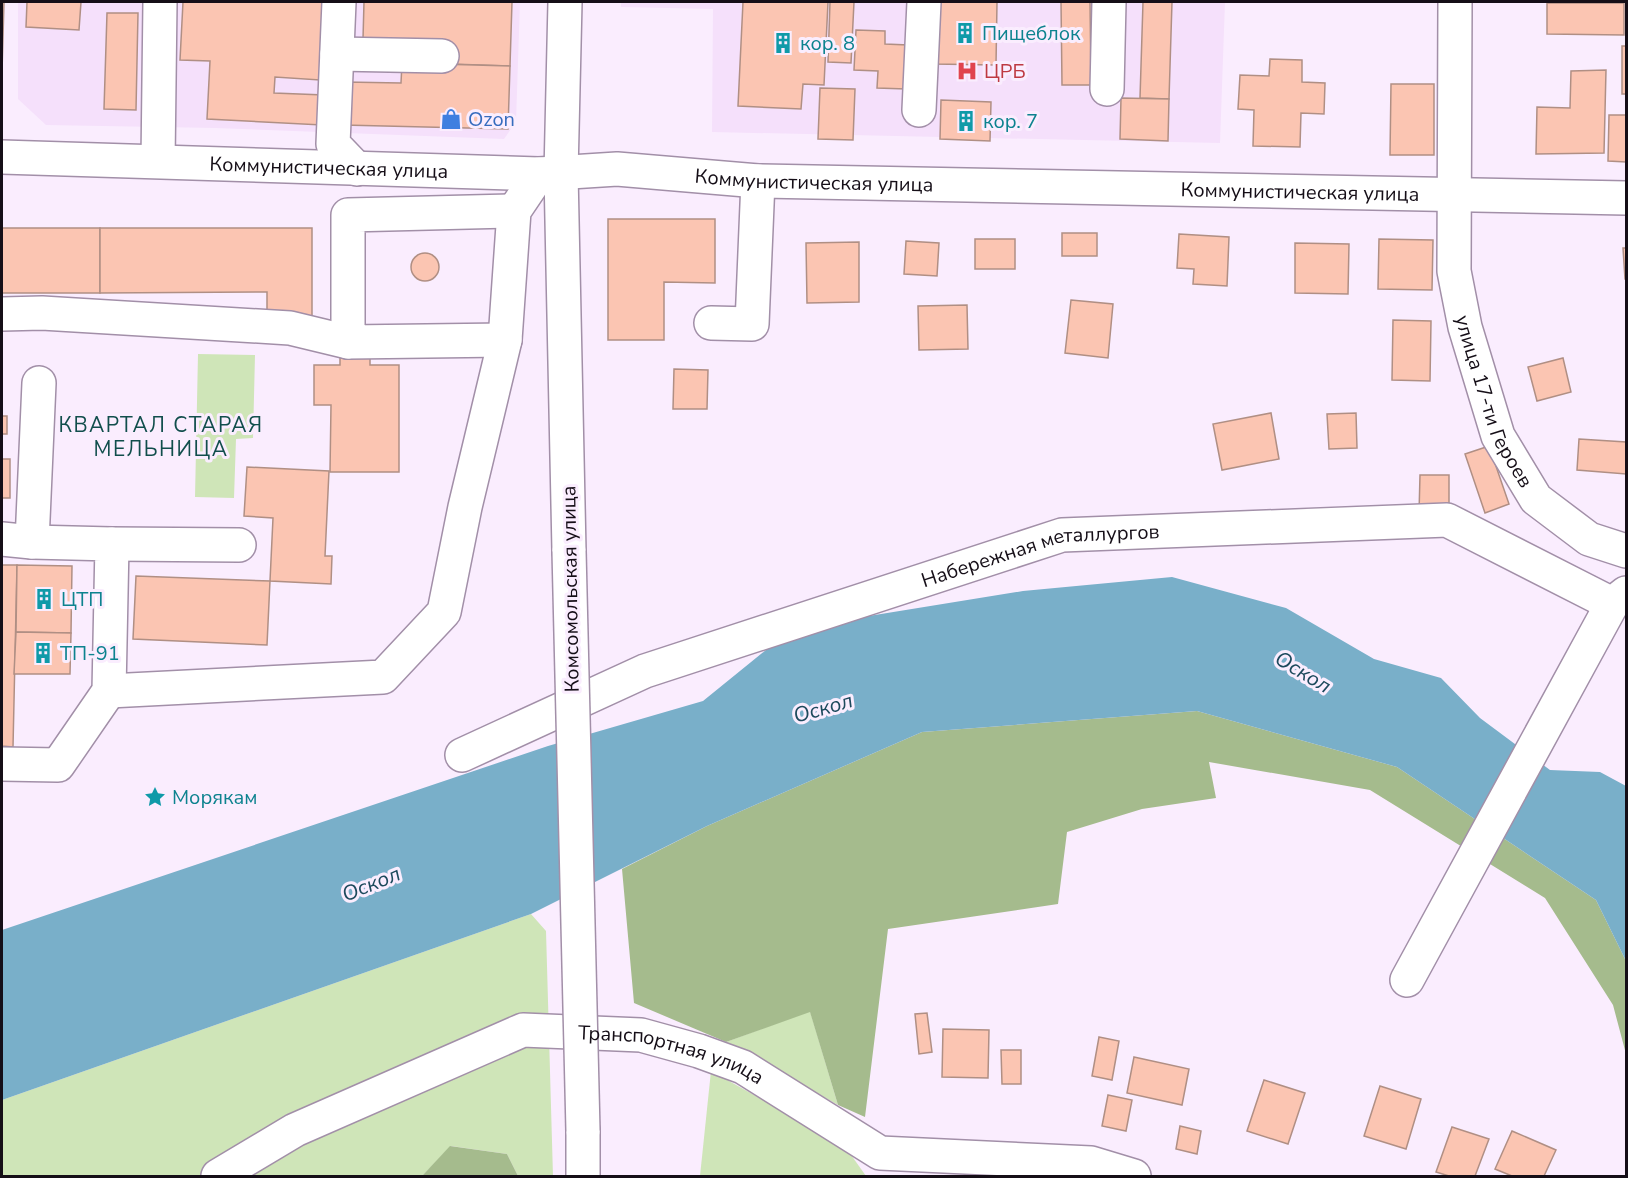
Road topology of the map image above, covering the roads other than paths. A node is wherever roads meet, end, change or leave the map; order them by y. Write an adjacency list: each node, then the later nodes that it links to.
1 (160, 2): 12 (street)
2 (339, 2): 7 (street)
3 (565, 2): 14 (street, Комсомольская улица)
4 (924, 2): 10 (street)
5 (1109, 2): 9 (street)
6 (1455, 2): 16 (street, улица 17-ти Героев)
7 (337, 54): 8 (street); 13 (street)
8 (442, 56)
9 (1107, 89)
10 (919, 110)
11 (2, 157): 12 (street, Коммунистическая улица)
12 (158, 161): 13 (street, Коммунистическая улица)
13 (357, 169): 14 (street, Коммунистическая улица)
14 (550, 173): 15 (street, Коммунистическая улица); 18 (street); 34 (street, Комсомольская улица, bridge)
15 (758, 181): 16 (street, Коммунистическая улица); 20 (street)
16 (1454, 196): 17 (street, Коммунистическая улица); 27 (street, улица 17-ти Героев)
17 (1626, 198)
18 (514, 211): 21 (street); 22 (street)
19 (2, 314): 22 (street)
20 (711, 323)
21 (505, 340): 22 (street); 29 (street)
22 (348, 342)
23 (39, 383): 24 (street)
24 (16, 541): 25 (street)
25 (112, 544): 26 (street); 29 (street)
26 (238, 545)
27 (1626, 551)
28 (1619, 598): 30 (street, Набережная металлургов); 32 (street)
29 (109, 691): 31 (street)
30 (462, 755)
31 (2, 764)
32 (1407, 980)
33 (218, 1176): 35 (street, Транспортная улица)
34 (583, 1176)
35 (1134, 1176)

